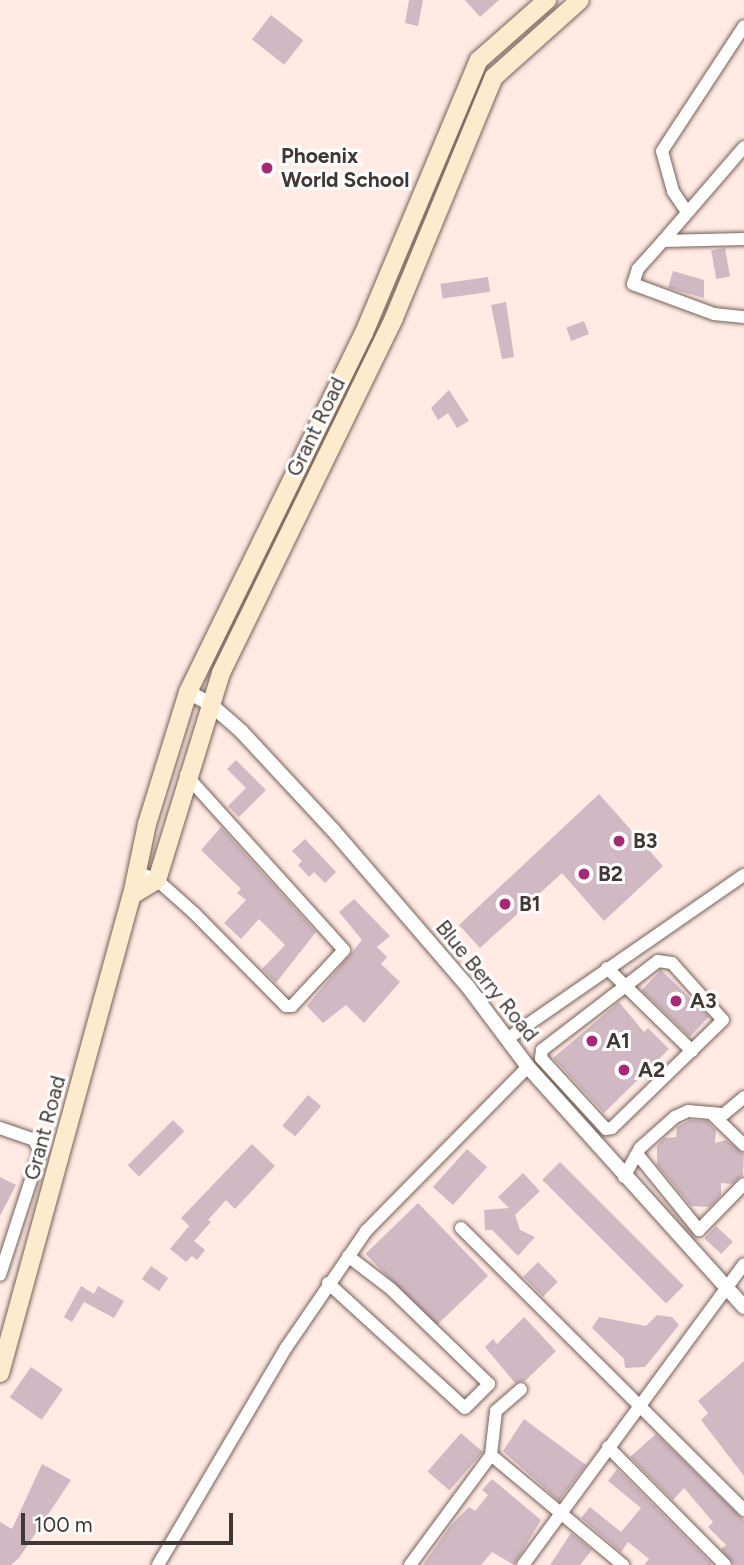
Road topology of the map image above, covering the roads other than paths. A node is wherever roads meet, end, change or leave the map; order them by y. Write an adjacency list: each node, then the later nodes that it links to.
1 (547, 0): 9 (main road, Grant Road)
2 (580, 0): 10 (main road, Grant Road)
3 (744, 26): 5 (street)
4 (744, 147): 5 (street)
5 (687, 212): 7 (street)
6 (744, 239): 7 (street)
7 (663, 241): 8 (street)
8 (744, 317)
9 (188, 692): 10 (street, Blue Berry Road); 12 (main road, Grant Road)
10 (209, 703): 11 (main road, Grant Road); 18 (street, Blue Berry Road)
11 (186, 775): 14 (main road, Grant Road); 14 (street)
12 (137, 872): 14 (street); 15 (main road, Grant Road)
13 (744, 874): 16 (street)
14 (157, 880): 15 (main road)
15 (132, 895): 35 (main road, Grant Road)
16 (607, 968): 17 (street); 18 (street)
17 (623, 985): 19 (street); 19 (street); 19 (street)
18 (507, 1039): 20 (street, Blue Berry Road)
19 (692, 1051)
20 (528, 1067): 26 (street, Blue Berry Road); 29 (street)
21 (744, 1097): 22 (street)
22 (711, 1113): 24 (street); 25 (street)
23 (0, 1128): 31 (street)
24 (744, 1145)
25 (638, 1155): 26 (street); 27 (street)
26 (621, 1173): 33 (street, Blue Berry Road)
27 (744, 1184)
28 (461, 1228): 38 (street)
29 (348, 1256): 32 (street); 32 (street)
30 (744, 1264): 33 (street)
31 (0, 1275)
32 (328, 1283): 43 (street)
33 (724, 1286): 34 (street, Blue Berry Road); 38 (street)
34 (744, 1307)
35 (5, 1335): 36 (main road, Grant Road)
36 (0, 1373)
37 (521, 1389): 40 (street)
38 (641, 1403): 39 (street); 41 (street)
39 (608, 1447): 42 (street); 47 (street)
40 (491, 1455): 42 (street); 44 (street)
41 (744, 1510)
42 (560, 1514): 45 (street); 46 (street)
43 (158, 1565)
44 (410, 1565)
45 (523, 1565)
46 (623, 1565)
47 (725, 1565)

